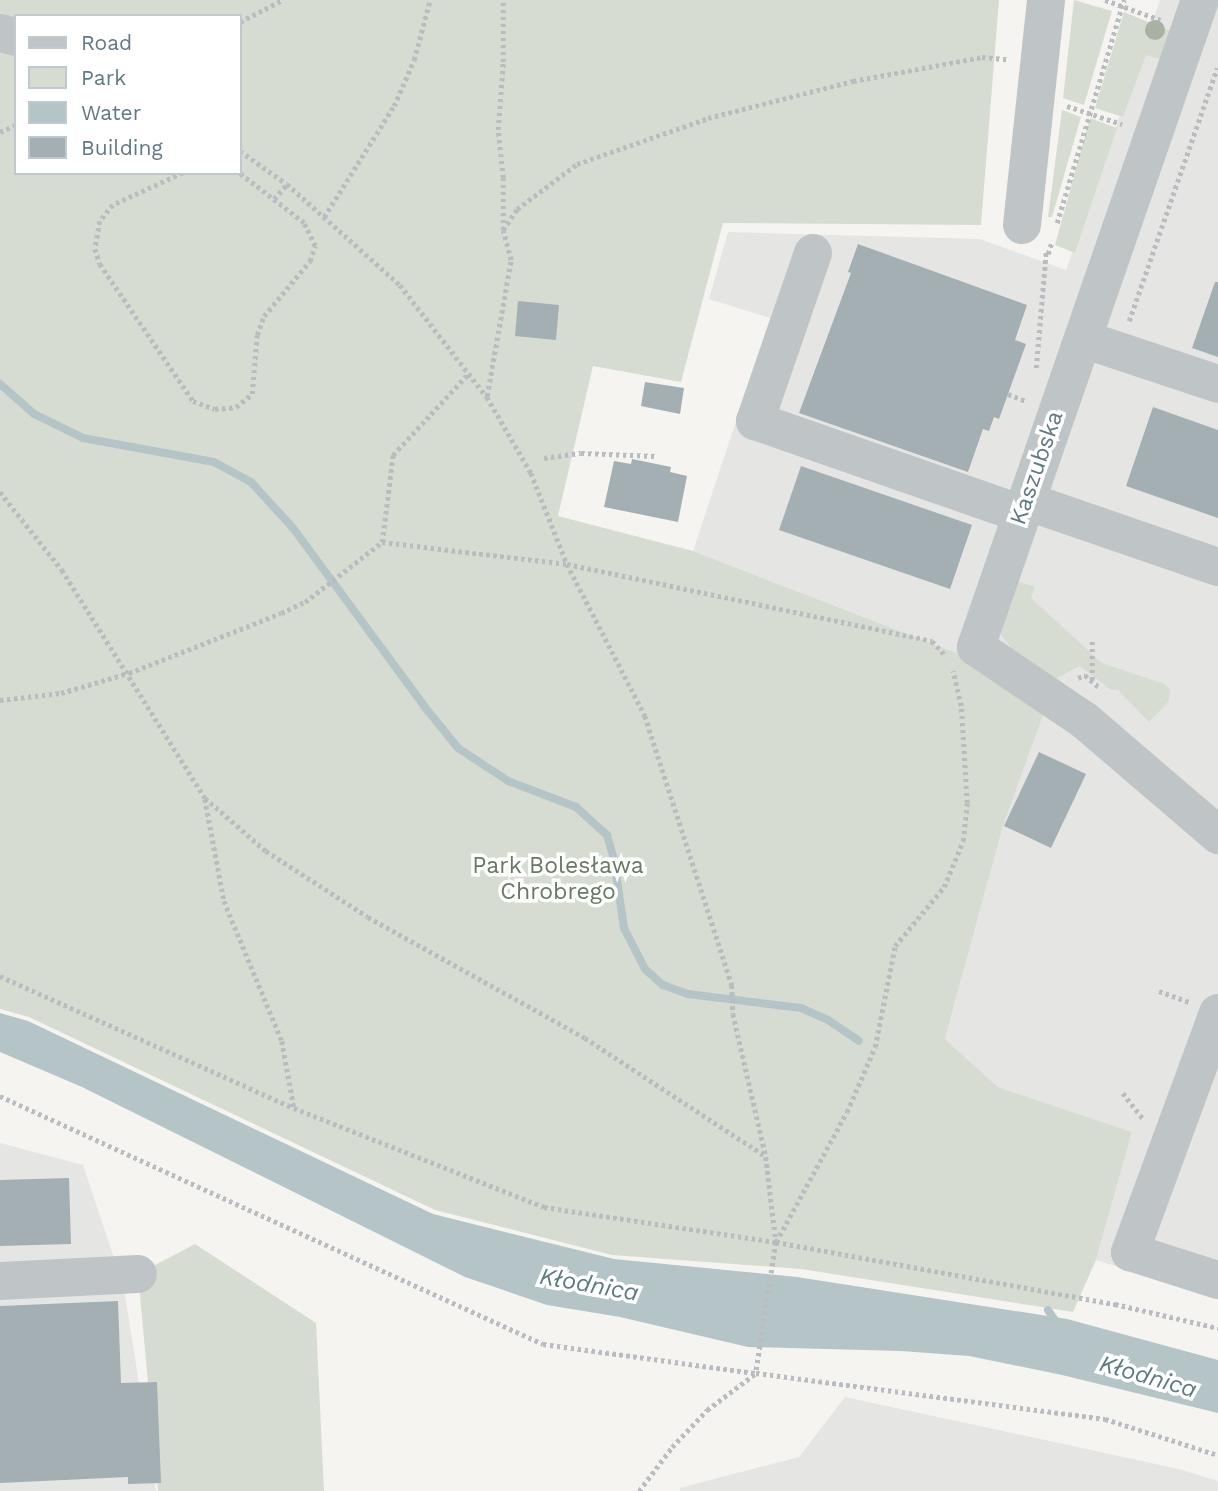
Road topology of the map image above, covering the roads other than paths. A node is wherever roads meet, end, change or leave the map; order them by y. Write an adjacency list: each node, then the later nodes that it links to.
1 (1046, 0): 3 (street)
2 (1195, 15): 5 (street, Kaszubska)
3 (1022, 225)
4 (813, 253): 7 (street)
5 (1083, 339): 6 (street); 7 (street, Kaszubska)
6 (1218, 384)
7 (1024, 507): 8 (street); 9 (street, Kaszubska)
8 (1218, 567)
9 (1218, 835)
10 (1205, 1008): 12 (street)
11 (138, 1275): 13 (street)
12 (1218, 1280)
13 (0, 1281)

